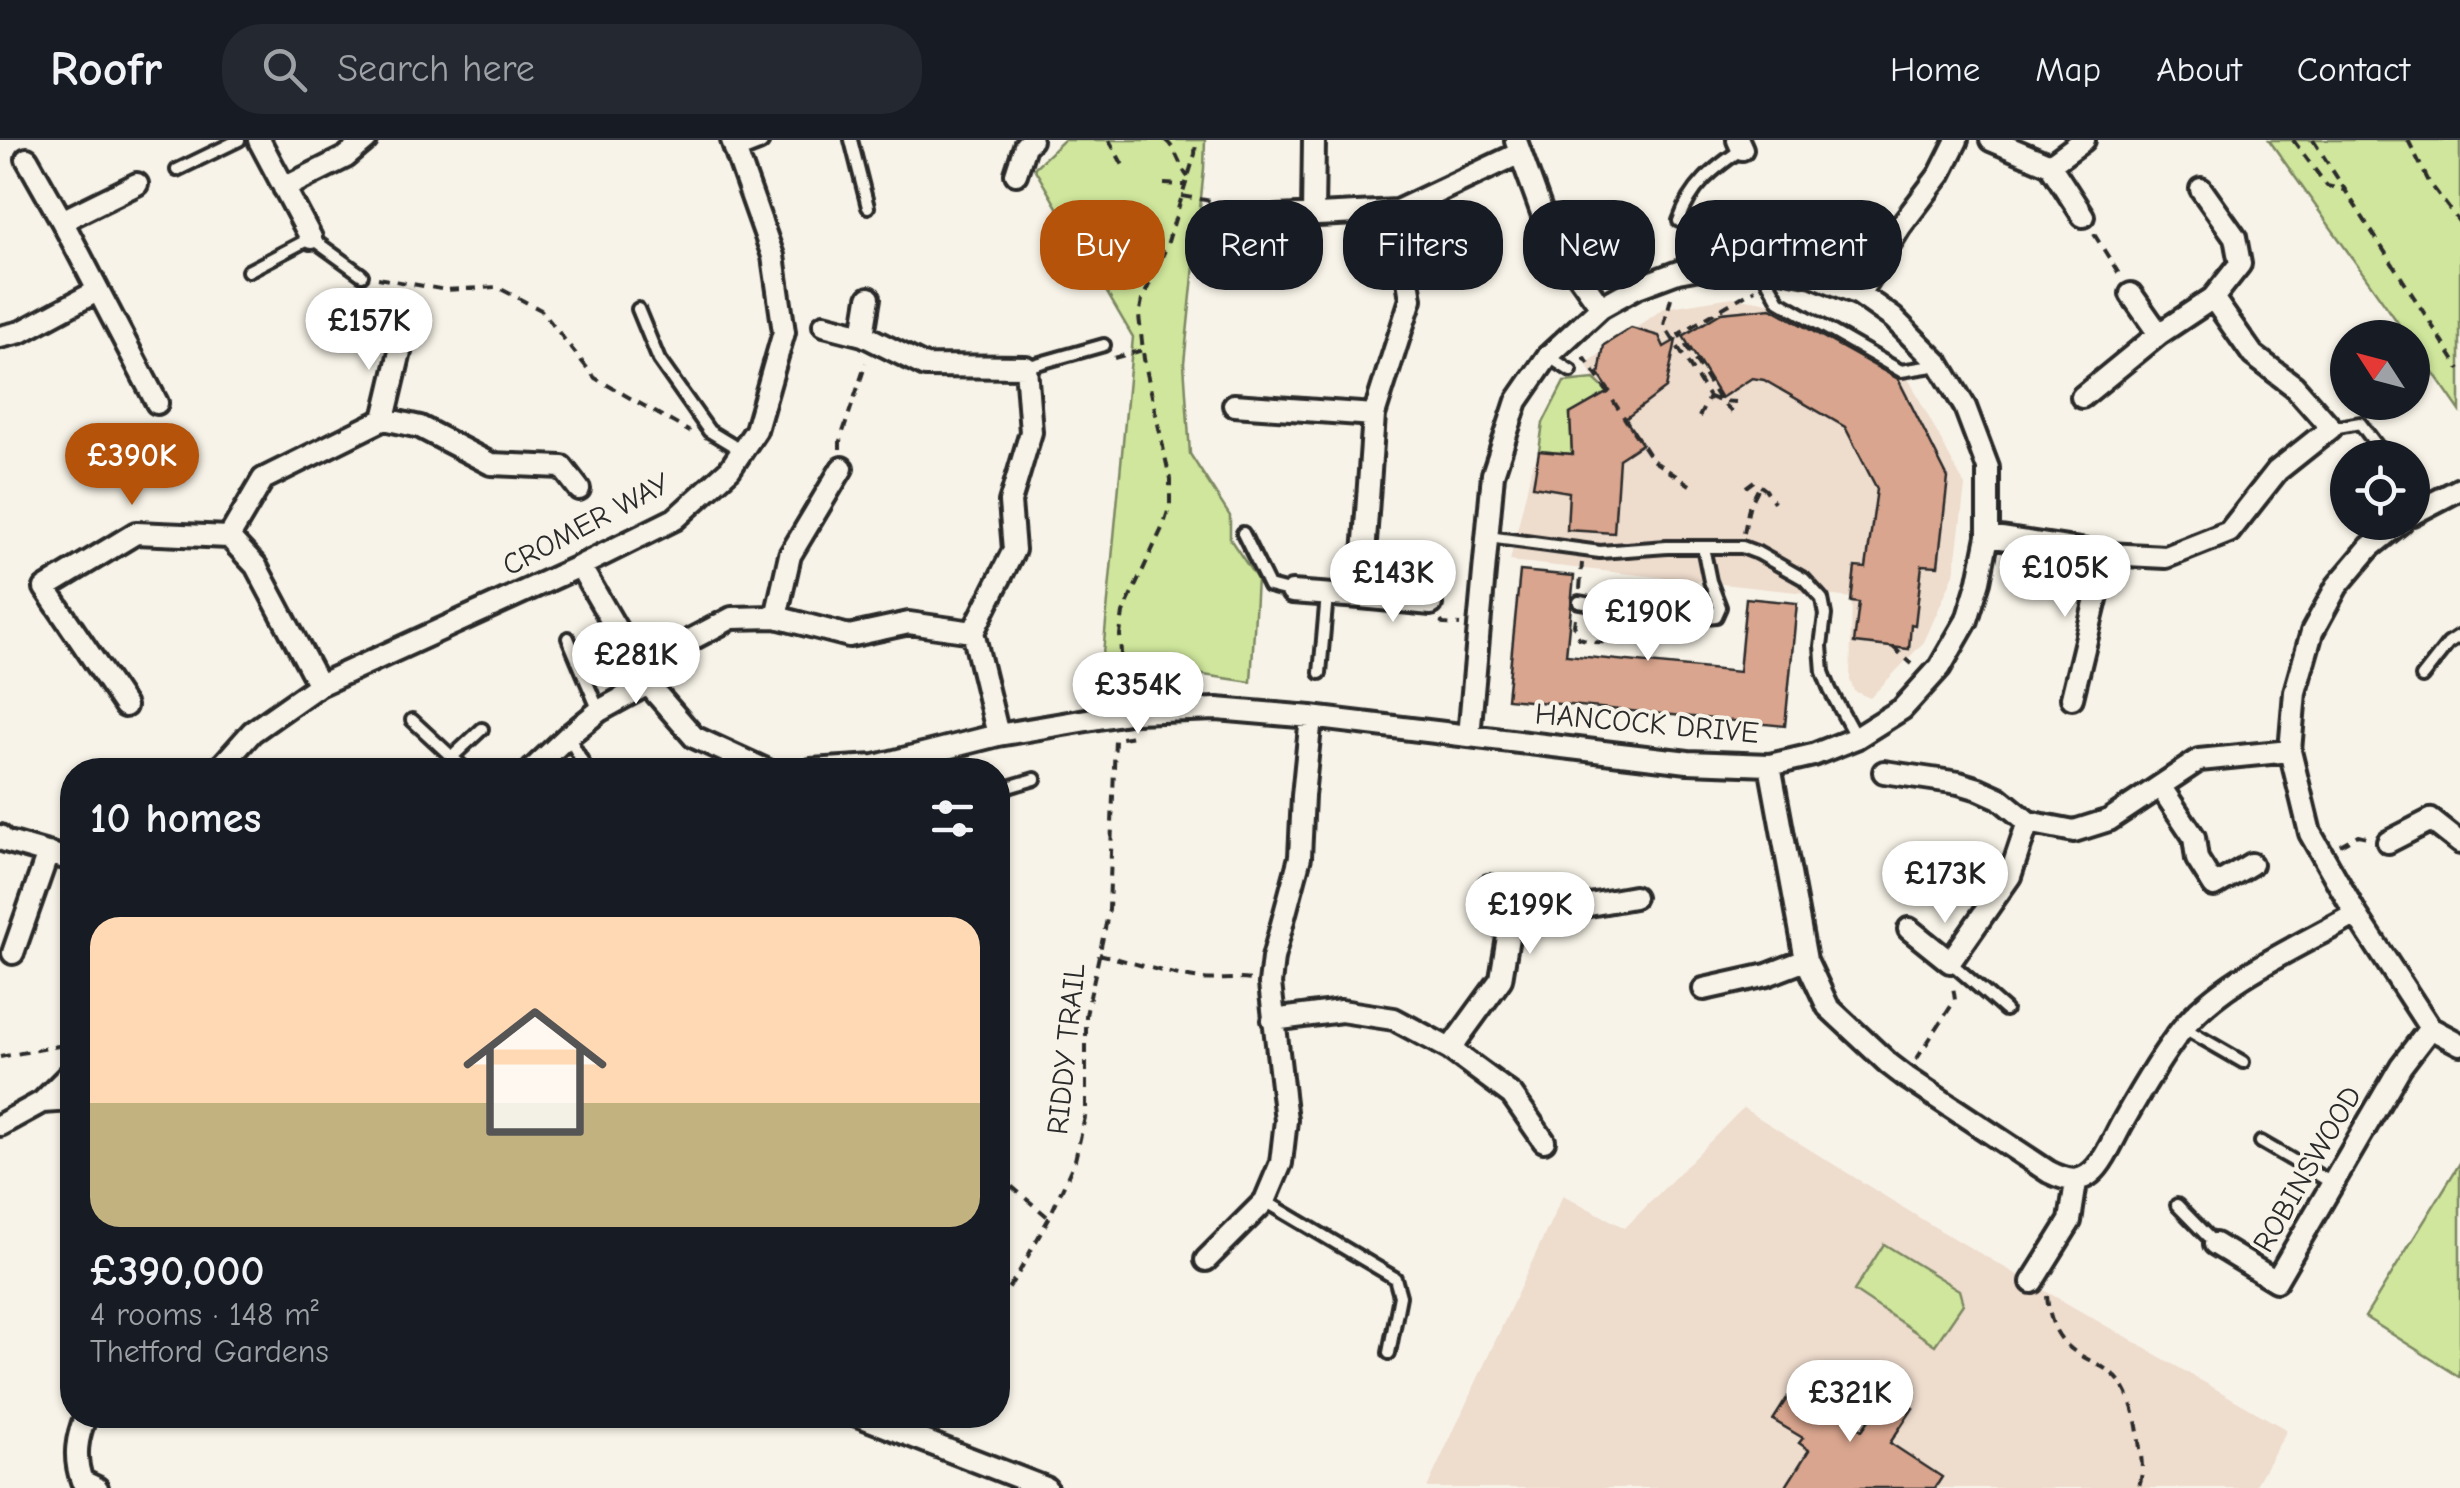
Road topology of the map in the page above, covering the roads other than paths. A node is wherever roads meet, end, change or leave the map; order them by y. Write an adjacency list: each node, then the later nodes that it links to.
1 (239, 140): 16 (lane)
2 (259, 140): 19 (street)
3 (366, 140): 19 (street)
4 (758, 140): 11 (street)
5 (851, 140): 24 (lane)
6 (1031, 140): 17 (street)
7 (1314, 140): 21 (street)
8 (1957, 140): 35 (street)
9 (1991, 140): 15 (street)
10 (2084, 140): 15 (street)
11 (734, 144): 58 (street, CROMER WAY)
12 (1740, 144): 23 (lane)
13 (1518, 146): 22 (street); 39 (street)
14 (27, 159): 26 (street)
15 (2050, 165): 25 (street)
16 (177, 170)
17 (1016, 174)
18 (137, 184): 26 (street)
19 (284, 188): 27 (street)
20 (2201, 190): 38 (street)
21 (1313, 200)
22 (1417, 200)
23 (1688, 200)
24 (868, 207)
25 (2083, 216)
26 (62, 221): 34 (street)
27 (311, 238): 28 (lane); 30 (lane)
28 (248, 271)
29 (1675, 273): 39 (street, HANCOCK DRIVE)
30 (362, 275)
31 (1410, 290): 54 (street)
32 (1773, 290): 48 (lane)
33 (1849, 290): 35 (street, HANCOCK DRIVE)
34 (97, 291): 43 (street); 52 (street)
35 (1858, 294): 48 (street, HANCOCK DRIVE)
36 (2131, 294): 42 (street)
37 (870, 298): 44 (street)
38 (2213, 298): 42 (street); 56 (street)
39 (1600, 307): 47 (street, HANCOCK DRIVE)
40 (638, 309): 58 (lane)
41 (824, 325): 44 (street)
42 (2159, 334): 51 (street)
43 (0, 337)
44 (869, 338): 49 (street)
45 (403, 339): 55 (street)
46 (1104, 345): 49 (lane)
47 (1548, 356): 50 (lane); 64 (street, HANCOCK DRIVE)
48 (1940, 365): 65 (street, HANCOCK DRIVE)
49 (1026, 367): 77 (street)
50 (1572, 371)
51 (2082, 397)
52 (156, 403)
53 (1234, 405): 54 (street)
54 (1374, 415): 73 (street)
55 (384, 419): 60 (street); 66 (street)
56 (2331, 428): 57 (lane); 69 (street)
57 (2372, 440)
58 (742, 451): 70 (street, CROMER WAY)
59 (842, 468): 76 (street)
60 (579, 489)
61 (2460, 489): 62 (street)
62 (2430, 505)
63 (1243, 533): 71 (lane)
64 (1487, 536): 68 (lane); 93 (street, HANCOCK DRIVE)
65 (1988, 536): 69 (street); 94 (street, HANCOCK DRIVE)
66 (229, 537): 84 (street); 86 (street)
67 (2379, 540): 95 (street)
68 (1703, 548): 74 (lane); 94 (lane)
69 (2108, 554): 85 (street)
70 (580, 566): 83 (street); 84 (street, CROMER WAY)
71 (1292, 592): 72 (street)
72 (1327, 594): 73 (street); 81 (lane)
73 (1361, 596): 75 (street)
74 (1578, 602)
75 (1431, 604)
76 (776, 617): 77 (street); 80 (street)
77 (973, 632): 91 (street)
78 (2460, 636): 82 (lane)
79 (568, 638): 87 (lane)
80 (692, 639)
81 (1320, 673)
82 (2422, 677)
83 (648, 684): 87 (street); 100 (street)
84 (319, 685): 97 (street, CROMER WAY)
85 (2072, 698)
86 (126, 706)
87 (599, 711): 92 (street)
88 (1311, 717): 91 (street, HANCOCK DRIVE); 93 (street, HANCOCK DRIVE); 124 (street)
89 (412, 720): 96 (lane)
90 (482, 728): 96 (lane)
91 (998, 735): 101 (street, HANCOCK DRIVE)
92 (568, 736): 98 (street); 99 (lane)
93 (1470, 736): 102 (street, HANCOCK DRIVE)
94 (1856, 738): 102 (street, HANCOCK DRIVE)
95 (2290, 751): 106 (street); 116 (street)
96 (452, 757)
97 (229, 758)
98 (545, 758)
99 (580, 758)
100 (740, 758)
101 (913, 758)
102 (1770, 765): 120 (street)
103 (1884, 772): 107 (street)
104 (1035, 779): 105 (lane)
105 (1010, 786)
106 (2160, 786): 107 (street); 113 (street)
107 (2028, 822): 121 (street)
108 (0, 836): 111 (street)
109 (2388, 842): 110 (street)
110 (2460, 843)
111 (48, 853): 112 (street); 119 (street)
112 (60, 856)
113 (2251, 864)
114 (1490, 886): 117 (street)
115 (1634, 897): 117 (street)
116 (2356, 914): 125 (street); 126 (street)
117 (1511, 919): 128 (street)
118 (1909, 929): 121 (street)
119 (13, 953)
120 (1806, 960): 122 (street); 136 (street)
121 (1950, 962): 123 (lane)
122 (1704, 989)
123 (2006, 1010)
124 (1273, 1020): 128 (street); 138 (street)
125 (2183, 1027): 129 (lane); 136 (street)
126 (2430, 1028): 127 (street); 137 (street, ROBINSWOOD)
127 (2460, 1044)
128 (1450, 1050): 134 (street)
129 (2243, 1062)
130 (60, 1084): 132 (street)
131 (60, 1101): 132 (street)
132 (42, 1102): 133 (street)
133 (0, 1125)
134 (1544, 1141)
135 (2260, 1142): 137 (lane)
136 (2076, 1182): 142 (street)
137 (2333, 1183): 140 (street, ROBINSWOOD)
138 (1265, 1200): 141 (street); 143 (lane)
139 (2177, 1205): 140 (lane)
140 (2215, 1244)
141 (1206, 1260)
142 (2039, 1286)
143 (1389, 1353)
144 (81, 1428): 146 (street)
145 (891, 1428): 147 (street)
146 (84, 1486)
147 (1046, 1488)

